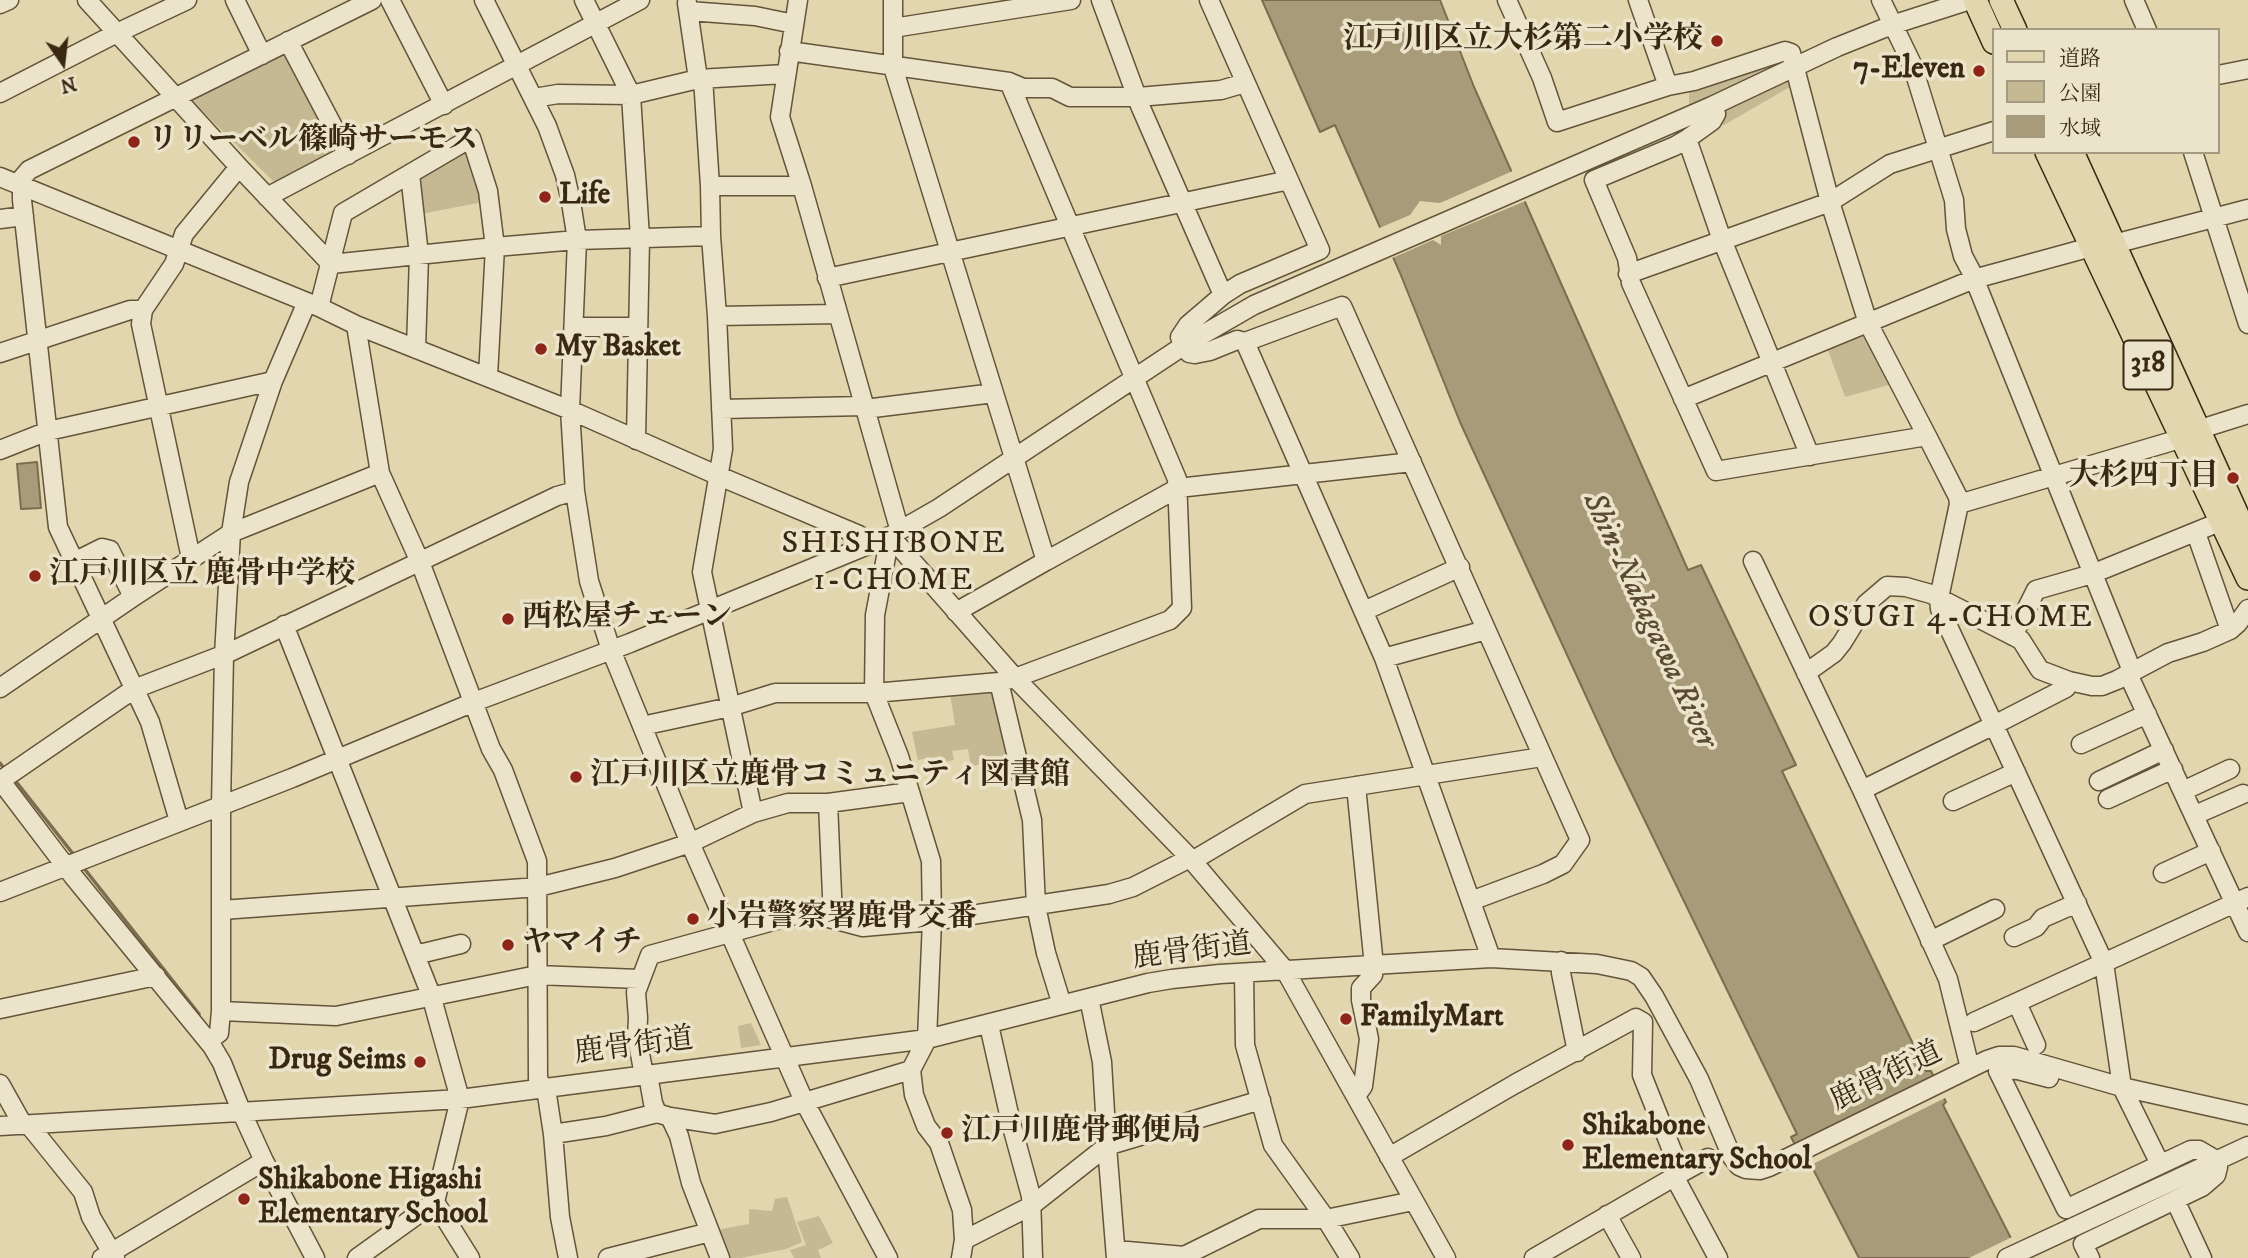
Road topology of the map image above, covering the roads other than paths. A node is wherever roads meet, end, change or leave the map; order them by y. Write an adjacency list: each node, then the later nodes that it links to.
1 (9, 0): 21 (street)
2 (87, 0): 29 (street)
3 (187, 0): 29 (street)
4 (234, 0): 33 (street)
5 (372, 0): 31 (street)
6 (390, 0): 49 (street)
7 (484, 0): 35 (street)
8 (584, 0): 23 (street)
9 (640, 0): 23 (street)
10 (798, 0): 24 (street)
11 (893, 0): 26 (street)
12 (1071, 0): 26 (street)
13 (1101, 0): 47 (street)
14 (1209, 0): 42 (street)
15 (1507, 0): 43 (street)
16 (1637, 0): 43 (street)
17 (1881, 0): 25 (street)
18 (1972, 0): 25 (street); 30 (main road)
19 (2001, 0): 27 (main road)
20 (2134, 0): 28 (street)
21 (0, 5)
22 (687, 6): 24 (street); 40 (street)
23 (596, 24): 35 (street); 45 (street)
24 (794, 24): 32 (street)
25 (1892, 25): 34 (street); 53 (street)
26 (893, 28): 36 (street)
27 (2014, 28)
28 (2146, 28)
29 (117, 33): 44 (street); 46 (street)
30 (1993, 40)
31 (288, 41): 33 (street); 57 (street)
32 (789, 51): 36 (street); 38 (street)
33 (262, 55): 46 (street)
34 (1796, 65): 43 (street); 50 (street); 65 (street)
35 (518, 66): 48 (street); 49 (street)
36 (893, 66): 41 (street); 79 (street)
37 (2248, 69): 39 (street)
38 (785, 74): 40 (street); 63 (street)
39 (2220, 75)
40 (701, 78): 45 (street); 62 (street)
41 (1009, 82): 47 (street); 71 (street)
42 (1245, 83): 47 (street); 60 (street)
43 (1668, 86)
44 (0, 93)
45 (631, 94): 48 (street); 73 (street)
46 (175, 97): 58 (street); 61 (street)
47 (1138, 97): 66 (street)
48 (534, 98): 74 (street)
49 (444, 105): 57 (street)
50 (1712, 106): 52 (street); 97 (street)
51 (1993, 131): 53 (street)
52 (1687, 139): 75 (street); 82 (street)
53 (1938, 150): 65 (street); 84 (street)
54 (2048, 154): 76 (main road, 318)
55 (2073, 154): 76 (main road, 318)
56 (2194, 154): 69 (street)
57 (348, 155): 64 (street)
58 (240, 167): 64 (street); 78 (street)
59 (410, 174): 77 (street); 80 (street); 81 (street)
60 (1289, 180): 66 (street); 85 (street)
61 (13, 183): 68 (street); 78 (street)
62 (710, 186): 63 (street); 72 (street)
63 (802, 186): 83 (street)
64 (267, 197): 81 (street)
65 (1830, 202): 75 (street); 90 (street)
66 (1183, 203): 71 (street); 85 (street)
67 (2248, 209): 69 (street)
68 (24, 216): 70 (street); 95 (street)
69 (2214, 218): 76 (street); 91 (street)
70 (0, 219)
71 (1070, 226): 79 (street); 102 (street)
72 (710, 236): 73 (street); 89 (street)
73 (640, 238): 74 (street); 94 (street)
74 (576, 240): 77 (street); 93 (street)
75 (1722, 240): 82 (street); 100 (street)
76 (2103, 246): 84 (street); 112 (main road, 318)
77 (495, 247): 80 (street); 101 (street)
78 (179, 249): 86 (street); 87 (street)
79 (951, 251): 83 (street); 104 (street)
80 (419, 254): 81 (street); 98 (street)
81 (331, 264): 86 (street)
82 (1629, 274): 105 (street)
83 (827, 278): 88 (street)
84 (1974, 279): 90 (street); 122 (street)
85 (1223, 295): 97 (street)
86 (313, 304): 92 (street); 103 (street)
87 (143, 310): 95 (street); 106 (street)
88 (837, 314): 89 (street); 107 (street)
89 (717, 316): 108 (street)
90 (1868, 323): 100 (street); 113 (street)
91 (2248, 324)
92 (356, 325): 98 (street); 119 (street)
93 (573, 327): 94 (street); 109 (street)
94 (638, 327): 114 (street)
95 (39, 341): 99 (street); 111 (street)
96 (1245, 342): 97 (street); 118 (street); 120 (street)
97 (1183, 346): 102 (street)
98 (416, 349): 101 (street)
99 (0, 353)
100 (1772, 362): 105 (street); 116 (street)
101 (488, 376): 109 (street)
102 (1134, 380): 117 (street); 123 (street)
103 (274, 381): 106 (street); 127 (street)
104 (994, 393): 107 (street); 117 (street)
105 (1683, 399): 116 (street)
106 (159, 407): 111 (street); 132 (street)
107 (865, 407): 108 (street); 128 (street)
108 (721, 409): 121 (street)
109 (570, 410): 114 (street); 124 (street)
110 (2248, 414): 112 (street)
111 (48, 431): 115 (street); 135 (street)
112 (2191, 435): 122 (street); 126 (main road, 318)
113 (1927, 436): 116 (street); 125 (street)
114 (636, 440): 121 (street)
115 (0, 450)
116 (1810, 456)
117 (1014, 458): 128 (street); 133 (street)
118 (1412, 462): 120 (street); 137 (street)
119 (380, 473): 127 (street); 136 (street)
120 (1303, 475): 123 (street); 144 (street)
121 (719, 476): 131 (street); 143 (street)
122 (2052, 477): 125 (street); 138 (street)
123 (1178, 488): 133 (street); 156 (street)
124 (575, 491): 136 (street); 151 (street)
125 (1959, 504): 141 (street)
126 (2235, 515): 129 (street); 130 (main road, 318); 139 (main road, 318)
127 (231, 533): 132 (street); 152 (street)
128 (896, 533): 131 (street); 145 (street); 160 (street)
129 (2196, 533): 138 (street); 149 (street)
130 (2248, 539)
131 (867, 546): 143 (street)
132 (191, 558): 140 (street)
133 (1046, 561): 145 (street)
134 (1753, 561): 154 (street)
135 (74, 562): 140 (street); 146 (street)
136 (420, 562): 147 (street); 161 (street)
137 (1460, 566): 144 (street); 148 (street)
138 (2092, 574): 150 (street); 155 (street)
139 (2248, 578)
140 (133, 597): 146 (street)
141 (1939, 598): 150 (street); 154 (street); 164 (street)
142 (2248, 609): 149 (street)
143 (709, 611): 151 (street); 162 (street)
144 (1364, 611): 153 (street)
145 (956, 612): 156 (street)
146 (102, 620): 158 (street); 159 (street)
147 (284, 625): 152 (street); 169 (street)
148 (1486, 630): 153 (street); 168 (street)
149 (2230, 630): 155 (street)
150 (2014, 636): 157 (street)
151 (611, 650): 161 (street); 165 (street)
152 (224, 655): 159 (street); 184 (street)
153 (1384, 658): 173 (street)
154 (1806, 673): 177 (street)
155 (2130, 673): 157 (street); 163 (street)
156 (1007, 680): 160 (street); 190 (street); 199 (street)
157 (2069, 681): 164 (street)
158 (0, 688)
159 (134, 690): 174 (street); 187 (street)
160 (874, 693): 162 (street); 179 (street)
161 (474, 702): 169 (street); 193 (street)
162 (730, 707): 165 (street); 185 (street)
163 (2147, 714): 166 (street); 167 (street)
164 (1994, 725): 172 (street); 177 (street)
165 (642, 726): 188 (street)
166 (2081, 744)
167 (2164, 750): 170 (street); 175 (street)
168 (1542, 757): 173 (street); 197 (street)
169 (338, 759): 184 (street); 195 (street)
170 (2173, 769): 178 (street); 181 (street)
171 (2230, 769): 178 (street)
172 (2016, 772): 182 (street); 198 (street)
173 (1426, 775): 176 (street); 197 (street)
174 (0, 780): 191 (street)
175 (2099, 781)
176 (1356, 786): 190 (street); 213 (street)
177 (1862, 790): 207 (street)
178 (2183, 790): 186 (street)
179 (910, 792): 183 (street); 203 (street)
180 (2243, 794): 186 (street)
181 (2108, 799)
182 (1953, 801)
183 (828, 803): 185 (street); 202 (street)
184 (221, 806): 187 (street); 201 (street)
185 (753, 813): 188 (street)
186 (2195, 815): 189 (street)
187 (179, 821): 191 (street)
188 (690, 843): 193 (street); 205 (street)
189 (2211, 851): 192 (street); 196 (street)
190 (1191, 859): 199 (street); 214 (street)
191 (66, 866): 194 (street); 217 (street)
192 (2163, 873)
193 (538, 887): 195 (street); 216 (street)
194 (0, 892)
195 (393, 898): 201 (street); 209 (street)
196 (2242, 900): 204 (street); 212 (street)
197 (1471, 901): 210 (street)
198 (2077, 904): 206 (street); 212 (street)
199 (1036, 906): 203 (street); 222 (street)
200 (1995, 909): 207 (street)
201 (222, 910): 224 (street)
202 (833, 918): 203 (street); 205 (street)
203 (932, 920): 227 (street)
204 (2248, 932)
205 (729, 933): 218 (street); 231 (street)
206 (2014, 937)
207 (1930, 941): 233 (street)
208 (461, 944): 209 (street)
209 (415, 955): 219 (street)
210 (1491, 958): 211 (street, 鹿骨街道); 213 (street, 鹿骨街道)
211 (1561, 961): 230 (street); 233 (street, 鹿骨街道)
212 (2104, 963): 221 (street); 237 (street)
213 (1374, 966): 214 (street, 鹿骨街道); 238 (street)
214 (1285, 970): 215 (street, 鹿骨街道); 238 (street)
215 (1244, 973): 220 (street, 鹿骨街道); 240 (street)
216 (537, 975): 218 (street); 219 (street); 236 (street)
217 (156, 976): 223 (street); 228 (street)
218 (639, 979): 234 (street)
219 (431, 995): 224 (street); 239 (street)
220 (1089, 998): 222 (street, 鹿骨街道); 248 (street)
221 (2017, 1003): 225 (street); 229 (street)
222 (1062, 1005): 226 (street, 鹿骨街道)
223 (0, 1009)
224 (221, 1011): 228 (street)
225 (1974, 1022)
226 (989, 1025): 227 (street, 鹿骨街道); 259 (street)
227 (927, 1040): 231 (street, 鹿骨街道); 232 (street)
228 (208, 1041): 242 (street)
229 (2036, 1045)
230 (1577, 1052): 250 (street); 255 (street)
231 (784, 1057): 234 (street, 鹿骨街道); 241 (street)
232 (911, 1070): 241 (street); 263 (street)
233 (1965, 1071): 237 (street, 鹿骨街道)
234 (646, 1075): 236 (street, 鹿骨街道); 243 (street)
235 (0, 1084): 245 (street)
236 (541, 1087): 239 (street, 鹿骨街道); 247 (street)
237 (2124, 1091): 244 (street, 鹿骨街道); 254 (street); 254 (street)
238 (1356, 1096): 250 (street)
239 (460, 1099): 242 (street, 鹿骨街道); 258 (street)
240 (1261, 1100): 248 (street); 261 (street)
241 (804, 1101): 243 (street); 273 (street)
242 (242, 1113): 245 (street, 鹿骨街道); 253 (street)
243 (664, 1115): 247 (street); 262 (street)
244 (2248, 1115)
245 (26, 1125): 246 (street, 鹿骨街道); 266 (street)
246 (0, 1126)
247 (553, 1134): 270 (street)
248 (1107, 1146): 259 (street); 265 (street)
249 (2248, 1146): 252 (street)
250 (1389, 1157): 257 (street)
251 (1708, 1158): 255 (street)
252 (2216, 1160): 254 (street); 256 (street); 280 (street)
253 (264, 1161): 266 (street); 267 (street)
254 (2160, 1164)
255 (1677, 1175): 260 (street); 279 (street)
256 (2175, 1200): 264 (street); 281 (street)
257 (1413, 1201): 261 (street); 276 (street)
258 (435, 1202): 268 (street); 269 (street)
259 (1031, 1206): 263 (street); 274 (street)
260 (1607, 1215): 277 (street); 278 (street)
261 (1326, 1219): 265 (street); 275 (street)
262 (710, 1232): 271 (street); 272 (street)
263 (963, 1249)
264 (2087, 1251)
265 (1116, 1254)
266 (110, 1256)
267 (315, 1258)
268 (357, 1258)
269 (470, 1258)
270 (568, 1258)
271 (608, 1258)
272 (720, 1258)
273 (888, 1258)
274 (1033, 1258)
275 (1350, 1258)
276 (1446, 1258)
277 (1534, 1258)
278 (1630, 1258)
279 (1718, 1258)
280 (2007, 1258)
281 (2202, 1258)

